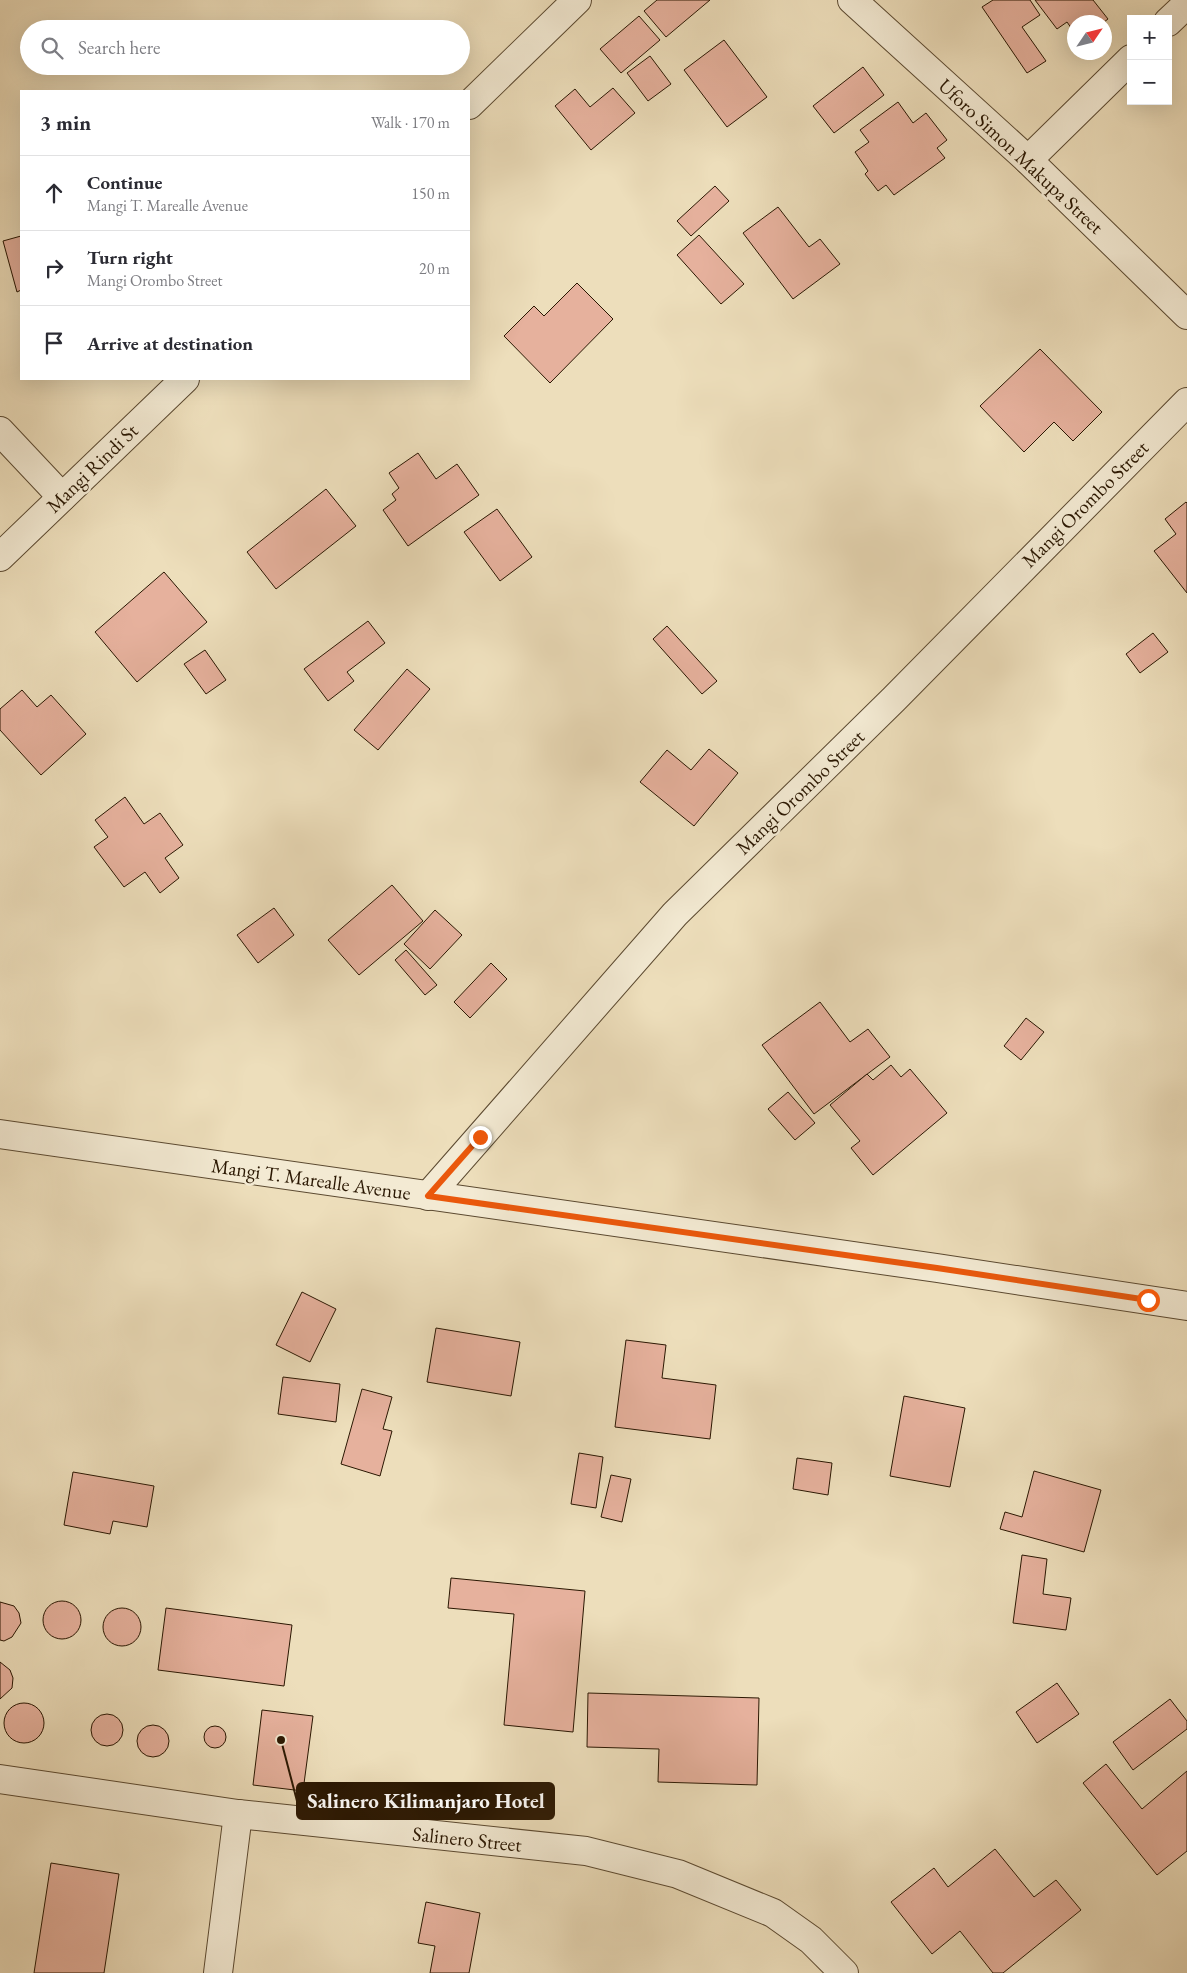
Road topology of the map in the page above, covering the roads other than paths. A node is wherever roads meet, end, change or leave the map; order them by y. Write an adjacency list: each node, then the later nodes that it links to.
1 (577, 0): 6 (street)
2 (852, 0): 7 (street, Uforo Simon Makupa Street)
3 (1187, 4): 4 (street)
4 (1172, 18)
5 (1130, 60): 7 (street)
6 (470, 104)
7 (1028, 160): 8 (street, Uforo Simon Makupa Street)
8 (1187, 315)
9 (184, 380): 12 (street, Mangi Rindi St)
10 (1187, 402): 15 (street, Mangi Orombo Street)
11 (0, 430): 12 (street)
12 (62, 497): 13 (street, Mangi Rindi St)
13 (0, 557)
14 (1, 1141): 15 (street, Mangi T. Marealle Avenue)
15 (428, 1196): 16 (street, Mangi T. Marealle Avenue)
16 (1187, 1306)
17 (0, 1779): 18 (street, Salinero Street)
18 (238, 1814): 19 (street); 20 (street, Salinero Street)
19 (218, 1973)
20 (844, 1973)

